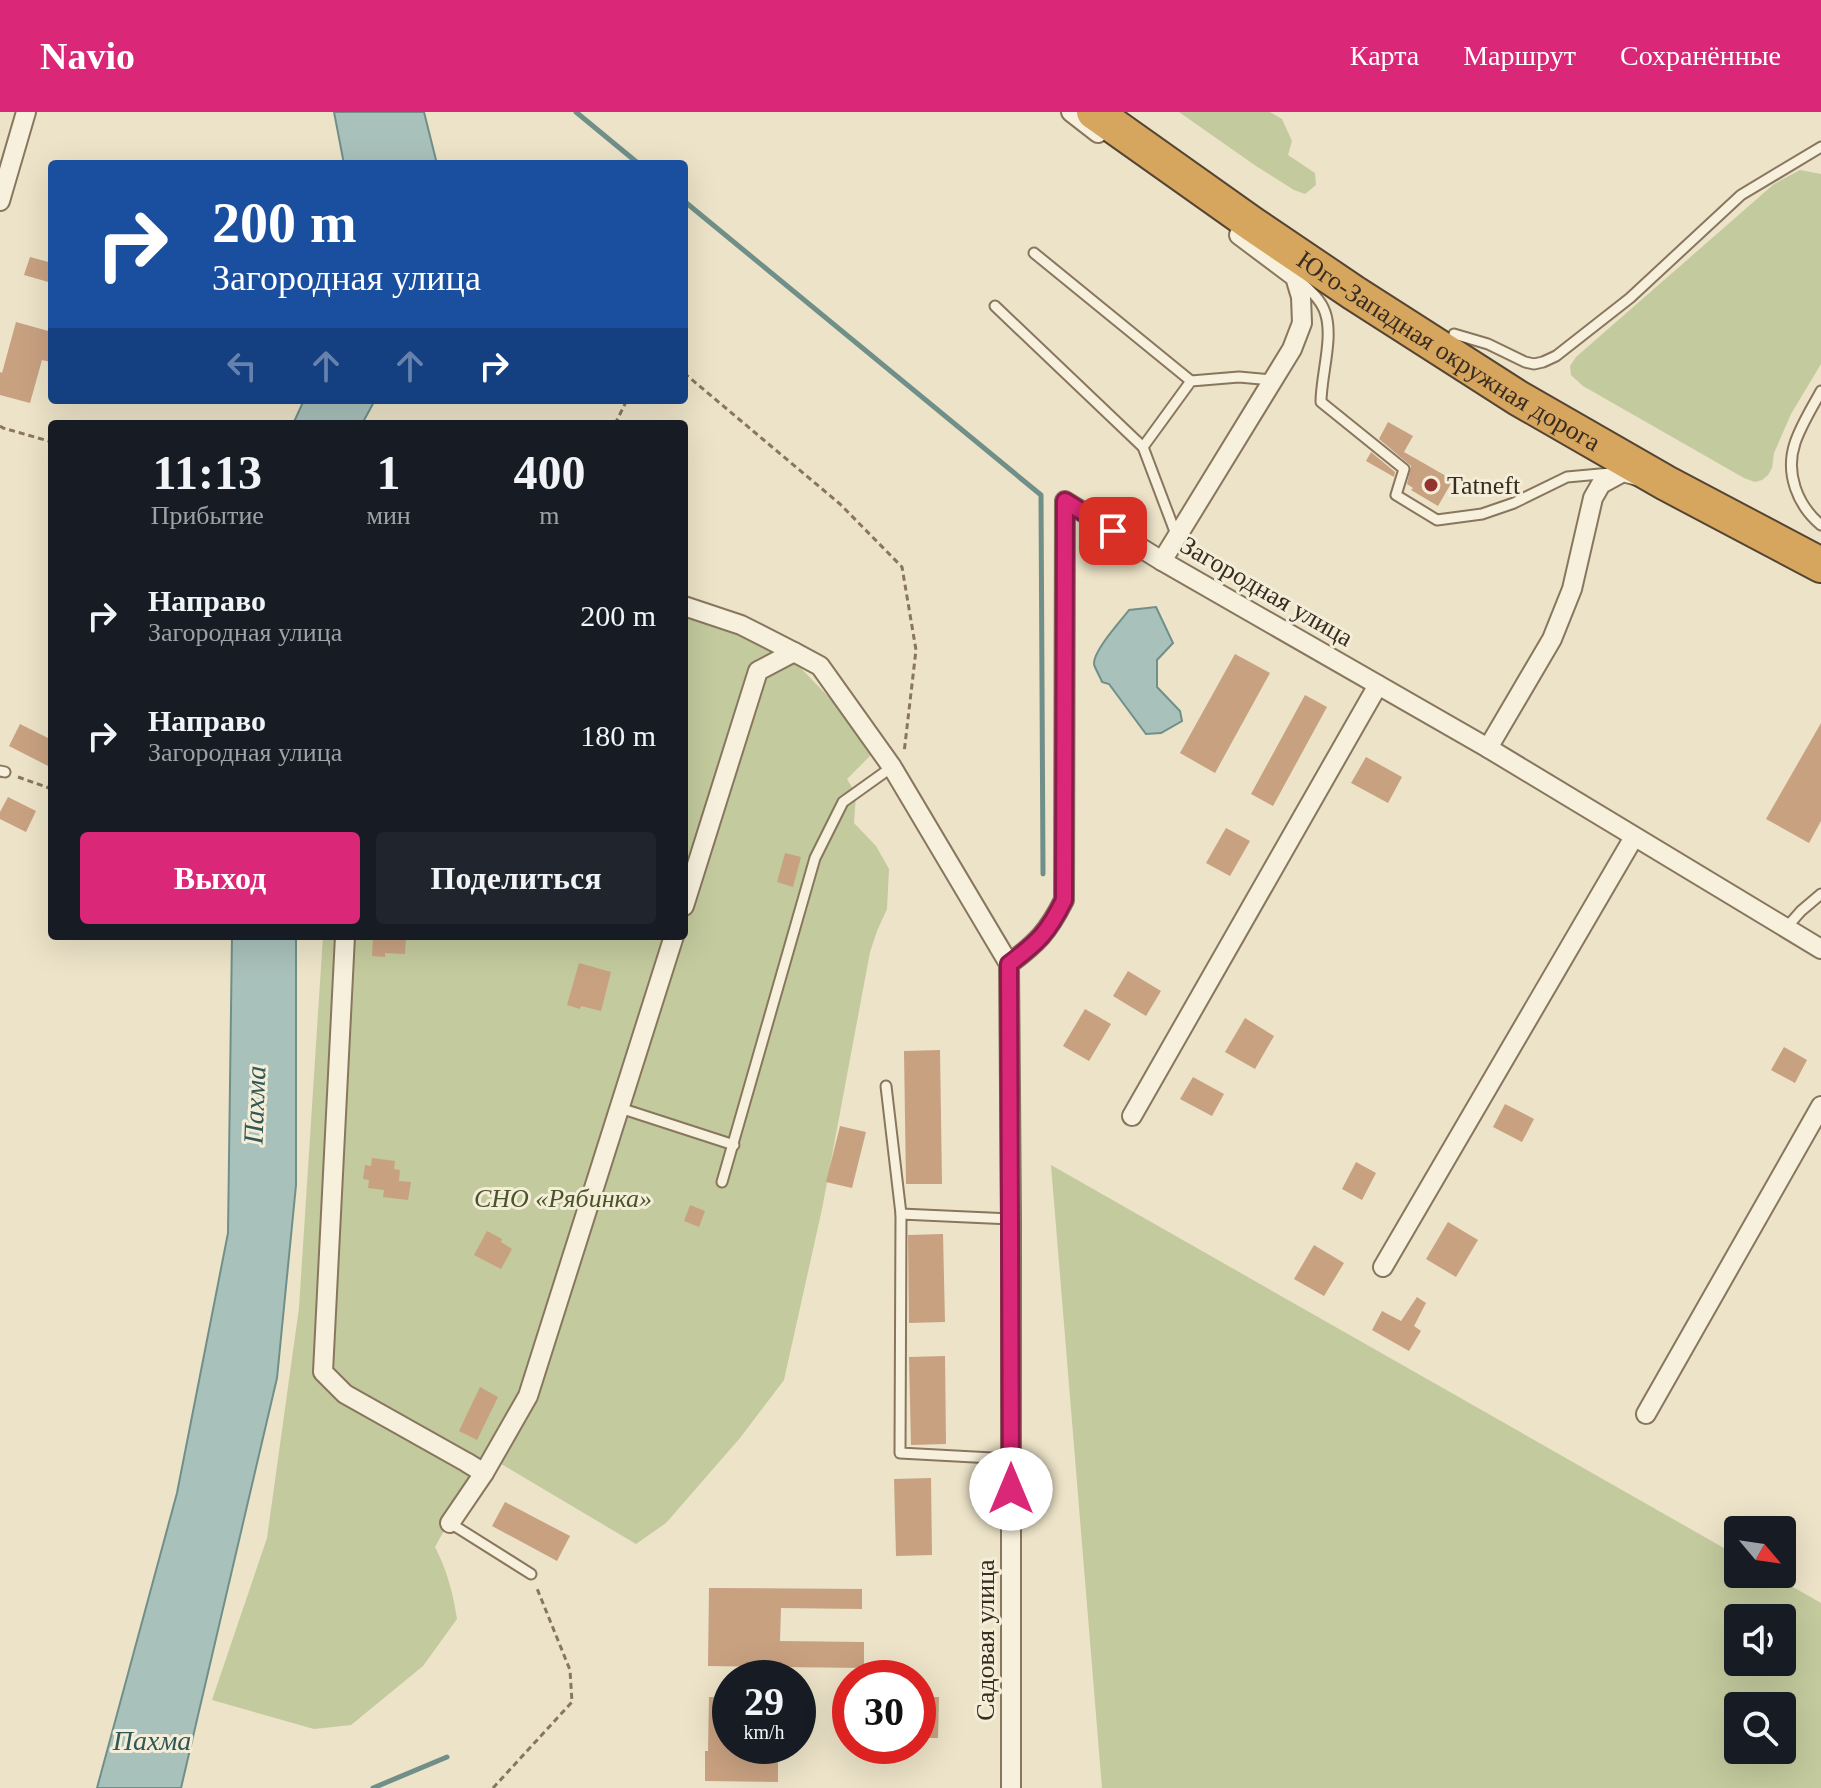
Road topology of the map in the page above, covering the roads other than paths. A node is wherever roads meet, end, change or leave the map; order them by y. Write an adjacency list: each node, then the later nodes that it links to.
1 (26, 112): 6 (street)
2 (1071, 112): 8 (street)
3 (1094, 112): 16 (highway, Юго-Западная окружная дорога)
4 (1126, 112): 10 (highway, Юго-Западная окружная дорога)
5 (1821, 147): 10 (lane)
6 (0, 201)
7 (1034, 253): 12 (lane)
8 (1295, 277): 11 (street); 15 (lane)
9 (995, 306): 14 (lane)
10 (1454, 334): 19 (highway, Юго-Западная окружная дорога)
11 (1272, 380): 12 (lane); 18 (street)
12 (1191, 381): 14 (lane)
13 (1821, 391): 17 (lane)
14 (1143, 447): 18 (lane)
15 (1623, 472): 16 (street); 25 (street)
16 (1666, 483): 21 (highway, Юго-Западная окружная дорога)
17 (1821, 525)
18 (1177, 537): 20 (street)
19 (1821, 545)
20 (1162, 561): 24 (street, Загородная улица); 34 (street, Загородная улица)
21 (1821, 565)
22 (688, 607): 23 (street)
23 (794, 652): 26 (street); 28 (street)
24 (1378, 685): 25 (street, Загородная улица); 38 (street)
25 (1488, 748): 27 (street, Загородная улица)
26 (897, 773): 34 (street); 39 (lane)
27 (1634, 837): 30 (street, Загородная улица); 43 (street)
28 (688, 893)
29 (1821, 894): 30 (lane)
30 (1786, 928): 33 (street, Загородная улица)
31 (345, 940): 46 (street)
32 (673, 940): 37 (street)
33 (1821, 949)
34 (1009, 964): 42 (street, Садовая улица)
35 (886, 1086): 41 (lane)
36 (1821, 1106): 44 (street)
37 (620, 1108): 39 (lane); 46 (street)
38 (1132, 1116)
39 (734, 1145): 40 (lane)
40 (722, 1182)
41 (901, 1214): 42 (lane); 45 (lane)
42 (1011, 1219): 45 (street, Садовая улица)
43 (1383, 1267)
44 (1646, 1414)
45 (1011, 1459): 49 (street, Садовая улица)
46 (484, 1473): 47 (street)
47 (450, 1523): 48 (lane)
48 (531, 1574)
49 (1011, 1788)

